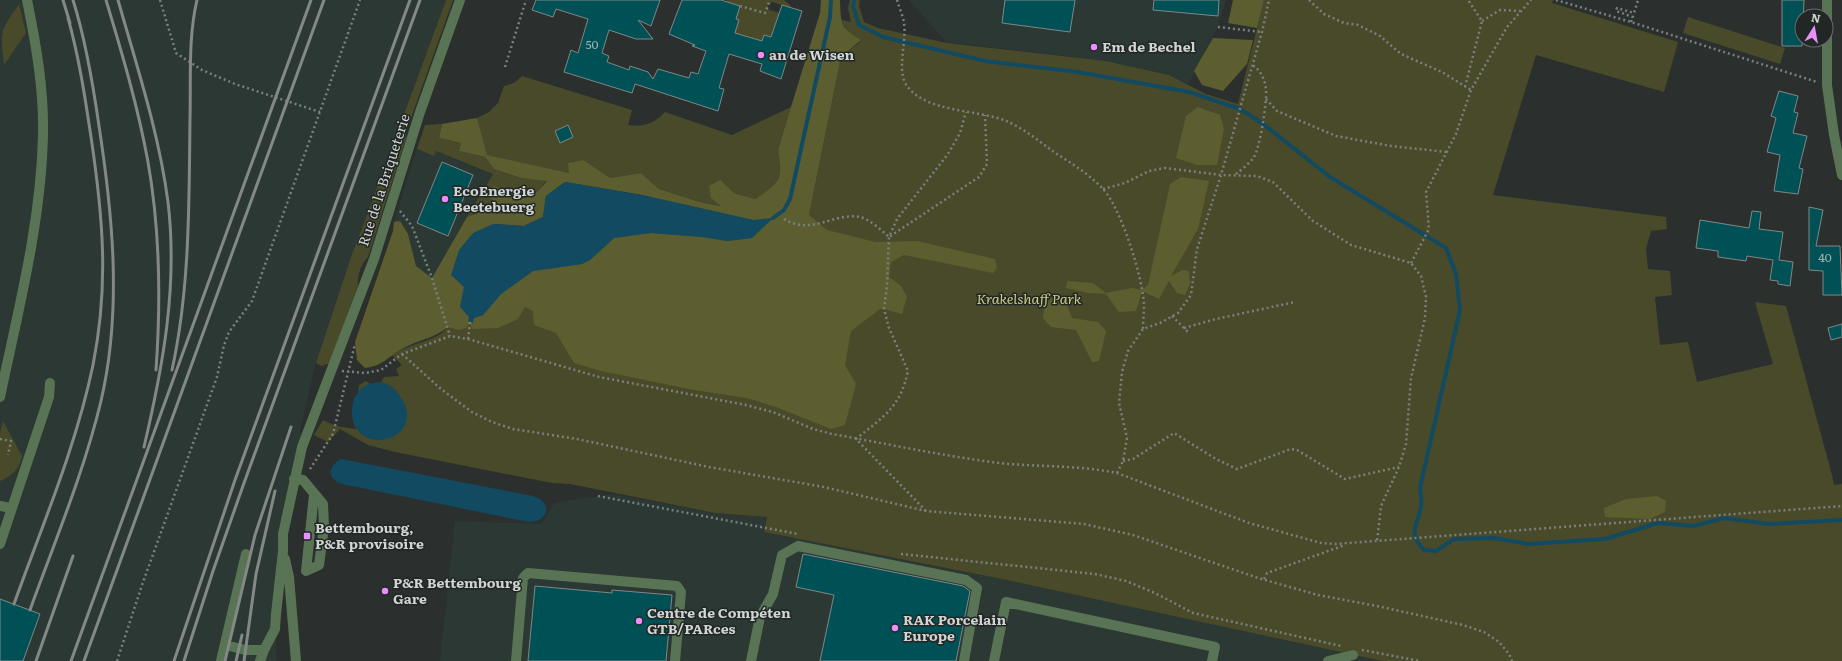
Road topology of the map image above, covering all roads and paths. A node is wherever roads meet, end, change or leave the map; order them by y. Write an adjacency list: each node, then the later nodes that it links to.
1 (27, 0): 52 (street)
2 (160, 0): 27 (path)
3 (360, 0): 27 (path)
4 (460, 0): 35 (street, Rue de la Briqueterie)
5 (526, 0): 22 (path)
6 (770, 0): 15 (path)
7 (897, 0): 28 (path)
8 (1269, 0): 20 (path)
9 (1309, 0): 24 (path)
10 (1468, 0): 17 (path)
11 (1531, 0): 16 (path)
12 (1556, 0): 18 (path)
13 (1638, 0): 18 (path)
14 (1827, 0): 23 (street)
15 (740, 6)
16 (1520, 11): 17 (path); 25 (path)
17 (1482, 21): 24 (path)
18 (1631, 22): 23 (path)
19 (1218, 28): 20 (path)
20 (1262, 32): 21 (path)
21 (1252, 65): 26 (path); 31 (path)
22 (505, 67)
23 (1827, 85): 33 (street)
24 (1465, 87): 25 (path)
25 (1471, 90): 30 (path)
26 (1266, 99): 30 (path); 32 (path)
27 (320, 112): 79 (path)
28 (966, 112): 29 (path); 37 (path)
29 (985, 115): 34 (path); 37 (path)
30 (1447, 152): 38 (path)
31 (1221, 175): 32 (path); 34 (path); 40 (path)
32 (1236, 175): 38 (path)
33 (1842, 175)
34 (1103, 189): 43 (path)
35 (395, 210): 45 (path); 49 (street, Rue de la Briqueterie)
36 (784, 219): 37 (path)
37 (889, 237): 53 (path)
38 (1411, 263): 57 (path)
39 (1295, 302): 42 (path)
40 (1172, 316): 42 (path); 43 (path)
41 (470, 322): 46 (path)
42 (1184, 328): 44 (path)
43 (1143, 329): 56 (path)
44 (1188, 332)
45 (450, 336): 46 (path); 48 (path)
46 (468, 339): 53 (path)
47 (356, 342): 50 (path)
48 (402, 354): 50 (path); 65 (path)
49 (332, 368): 50 (path); 60 (street, Rue de la Briqueterie)
50 (348, 372): 58 (path)
51 (50, 383): 64 (street)
52 (0, 397)
53 (856, 438): 59 (path); 65 (path)
54 (0, 439): 55 (path)
55 (8, 454)
56 (1123, 461): 57 (path); 59 (path)
57 (1399, 467): 67 (path)
58 (308, 472)
59 (1117, 473): 69 (path)
60 (294, 479): 70 (street, Rue de la Briqueterie); 73 (street)
61 (598, 496): 66 (path)
62 (0, 506): 64 (street)
63 (1842, 506): 67 (path)
64 (11, 508): 68 (street)
65 (926, 511): 74 (path)
66 (803, 535)
67 (1377, 542): 69 (path)
68 (0, 544)
69 (1348, 544): 74 (path)
70 (284, 552): 73 (street); 77 (street)
71 (246, 554): 75 (street)
72 (898, 554): 76 (path)
73 (289, 576): 82 (street)
74 (1264, 579): 91 (path)
75 (226, 645): 77 (street); 80 (street)
76 (1345, 646)
77 (264, 650): 81 (street)
78 (1356, 652): 89 (street); 90 (path)
79 (117, 661)
80 (221, 661)
81 (260, 661)
82 (296, 661)
83 (516, 661): 84 (street)
84 (675, 661)
85 (751, 661): 86 (street)
86 (964, 661)
87 (994, 661): 88 (street)
88 (1212, 661)
89 (1328, 661)
90 (1420, 661)
91 (1512, 661)

